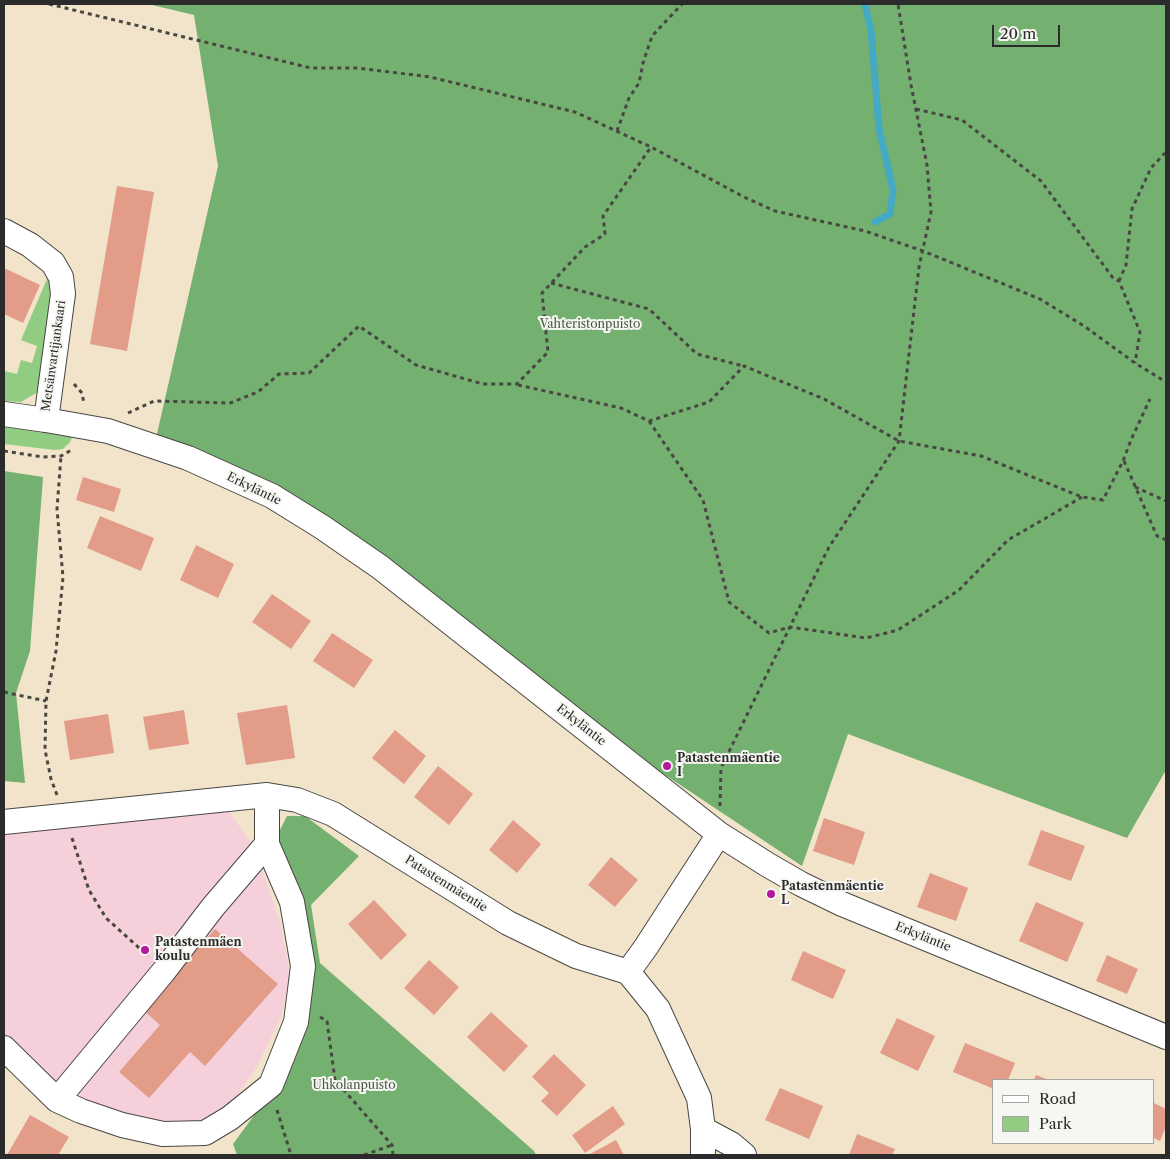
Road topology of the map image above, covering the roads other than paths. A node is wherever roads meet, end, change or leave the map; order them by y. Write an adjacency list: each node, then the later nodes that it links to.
1 (4, 231): 3 (street, Metsänvartijankaari)
2 (4, 414): 3 (street, Erkyläntie)
3 (46, 420): 6 (street, Erkyläntie)
4 (267, 795): 5 (street, Patastenmäentie); 7 (street); 8 (street, Patastenmäentie)
5 (4, 822)
6 (720, 834): 8 (street); 9 (street, Erkyläntie)
7 (267, 844): 11 (street); 11 (street)
8 (628, 972): 12 (street)
9 (1166, 1037)
10 (4, 1048): 11 (street)
11 (57, 1100)
12 (703, 1129): 13 (street); 14 (street)
13 (703, 1155)
14 (744, 1155)

